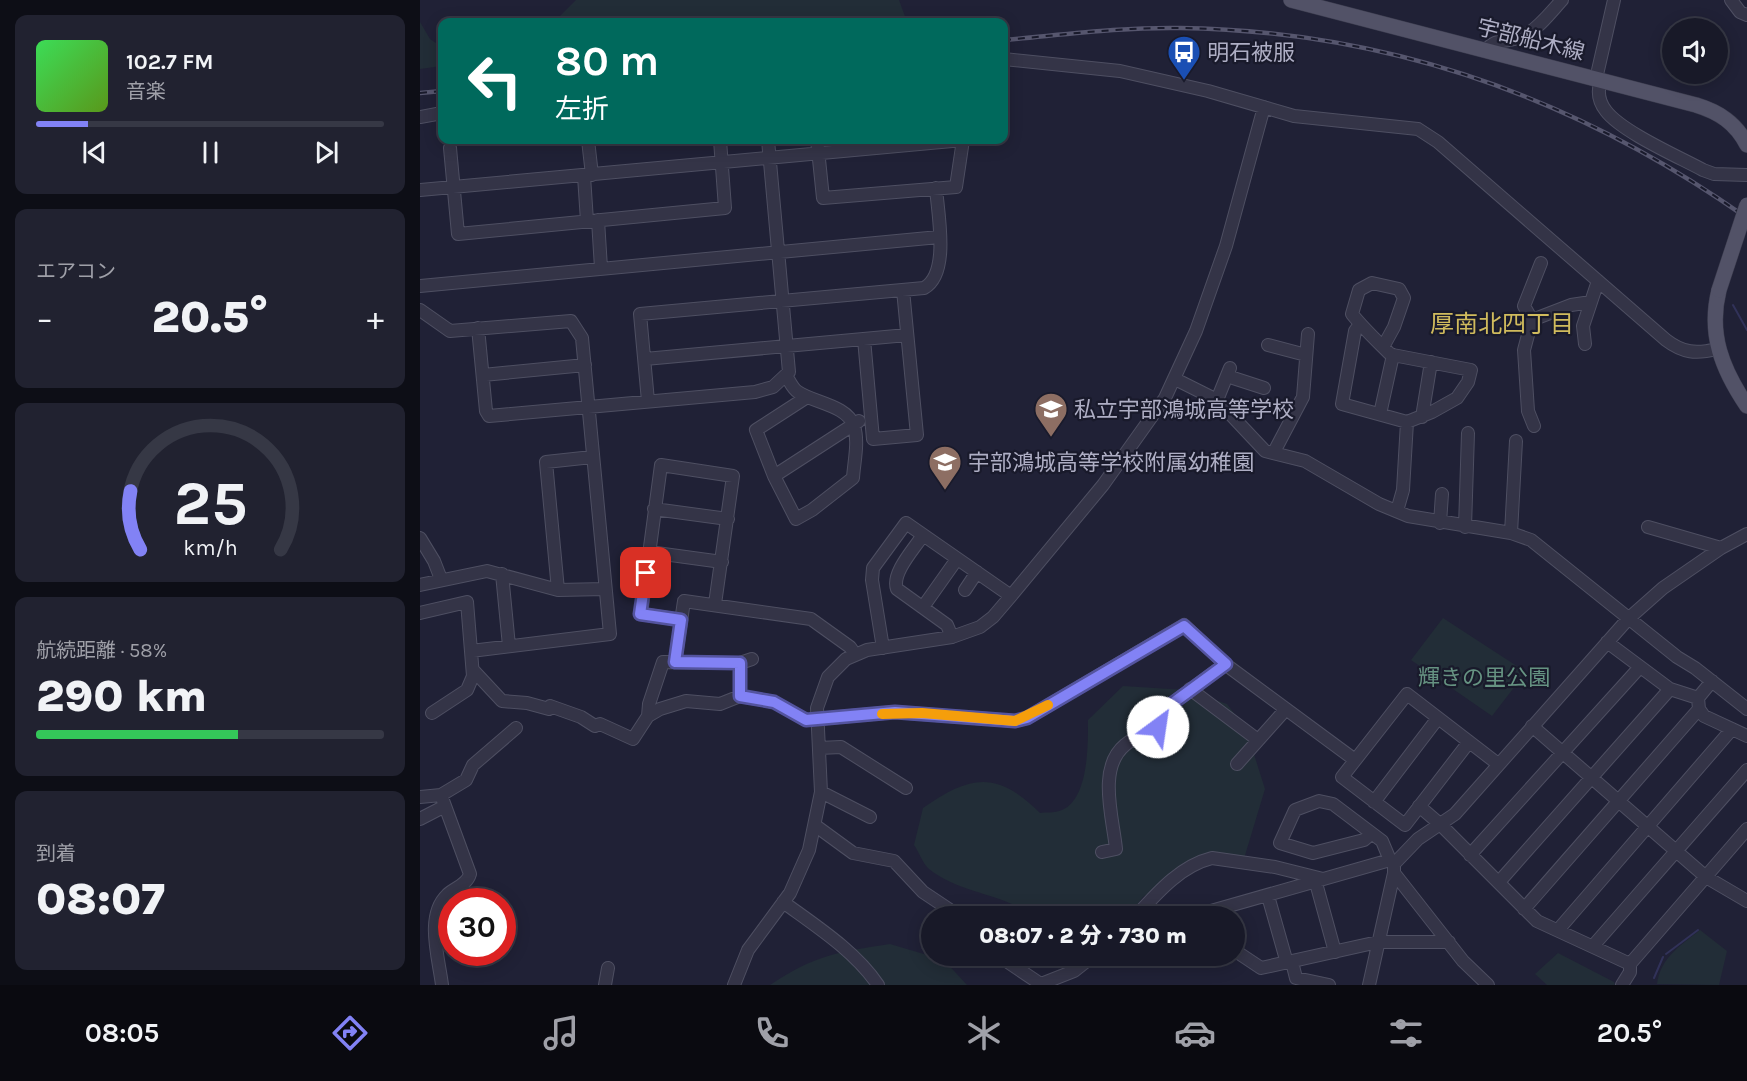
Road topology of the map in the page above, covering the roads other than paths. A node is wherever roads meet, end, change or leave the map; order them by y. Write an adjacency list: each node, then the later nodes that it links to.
1 (1291, 0): 6 (main road, 宇部船木線)
2 (1562, 0): 6 (street)
3 (1614, 0): 8 (street)
4 (1731, 0): 5 (street)
5 (1747, 15)
6 (1486, 51): 8 (main road, 宇部船木線)
7 (1008, 59): 9 (street)
8 (1598, 79): 17 (main road, 宇部船木線); 23 (street)
9 (1264, 107): 33 (street); 56 (street)
10 (438, 114): 11 (street)
11 (420, 117)
12 (588, 144): 22 (street)
13 (720, 144): 21 (street)
14 (768, 144): 20 (street)
15 (866, 144): 18 (street)
16 (962, 144): 25 (street)
17 (1747, 144)
18 (818, 146): 20 (street); 25 (street)
19 (450, 148): 24 (street)
20 (770, 158): 21 (street); 30 (street)
21 (722, 163): 22 (street); 28 (street)
22 (588, 175): 24 (street); 28 (street)
23 (1747, 175)
24 (453, 188): 26 (street); 28 (street)
25 (936, 188): 29 (street)
26 (420, 190)
27 (1747, 204): 48 (main road, bridge)
28 (593, 221): 32 (street)
29 (939, 237): 30 (street); 35 (street)
30 (778, 252): 32 (street); 36 (street)
31 (1541, 263): 39 (street)
32 (601, 268): 34 (street)
33 (1598, 281): 37 (street); 48 (street)
34 (420, 286)
35 (903, 290): 36 (street); 43 (street)
36 (783, 299): 47 (street); 51 (street)
37 (1591, 302): 39 (street); 45 (street)
38 (420, 310): 41 (street)
39 (1532, 320): 68 (street)
40 (1360, 324): 49 (street); 49 (street); 63 (street)
41 (478, 328): 53 (street); 54 (street)
42 (1308, 334): 50 (street)
43 (907, 335): 44 (street); 64 (street)
44 (864, 339): 47 (street); 64 (street)
45 (1585, 344)
46 (1268, 345): 50 (street)
47 (787, 346): 51 (street); 55 (street)
48 (1717, 349): 61 (main road)
49 (1388, 351): 52 (street); 63 (street)
50 (1306, 355): 71 (street)
51 (645, 359): 60 (street)
52 (1431, 362): 65 (street); 65 (street)
53 (585, 365): 54 (street); 62 (street)
54 (483, 375): 62 (street)
55 (787, 377): 58 (street); 60 (street)
56 (1175, 379): 59 (street); 96 (street)
57 (1264, 388): 59 (street)
58 (807, 397): 67 (street); 73 (street)
59 (1217, 400): 71 (street)
60 (648, 401): 62 (street)
61 (1747, 406)
62 (589, 407): 72 (street)
63 (1380, 414): 66 (street)
64 (871, 416): 67 (street)
65 (1422, 417): 66 (street)
66 (1407, 422): 76 (street)
67 (854, 424): 73 (street); 73 (street)
68 (1534, 426)
69 (1468, 433): 79 (street)
70 (1516, 441): 81 (street)
71 (1274, 452): 76 (street)
72 (592, 457): 93 (street); 94 (street)
73 (774, 476)
74 (1442, 494): 78 (street)
75 (654, 509): 77 (street); 77 (street); 86 (street)
76 (1397, 511): 78 (street)
77 (728, 519): 88 (street)
78 (1440, 523): 79 (street)
79 (1466, 527): 81 (street)
80 (1648, 527): 85 (street)
81 (1511, 533): 100 (street)
82 (1747, 534): 85 (street)
83 (923, 536): 87 (street); 98 (street); 105 (street)
84 (420, 538): 91 (street)
85 (1721, 548): 100 (street)
86 (649, 552): 88 (street); 101 (street)
87 (957, 558): 89 (street); 98 (street)
88 (722, 562): 97 (street)
89 (977, 572): 95 (street); 96 (street)
90 (502, 574): 91 (street); 94 (street); 104 (street)
91 (441, 579): 92 (street)
92 (420, 585)
93 (605, 589): 94 (street); 104 (street)
94 (558, 590)
95 (965, 590)
96 (1011, 596): 102 (street)
97 (715, 604): 101 (street); 107 (street)
98 (923, 608): 102 (street)
99 (420, 613): 106 (street)
100 (1628, 619): 103 (street); 112 (street)
101 (681, 620): 108 (street)
102 (952, 637): 105 (street)
103 (1607, 642): 110 (street); 123 (street)
104 (509, 646): 106 (street)
105 (883, 648): 107 (street)
106 (471, 651): 111 (street)
107 (855, 654): 122 (street)
108 (675, 662): 115 (street); 120 (street)
109 (1226, 664): 113 (street); 117 (street); 122 (street)
110 (1640, 667): 114 (street); 130 (street)
111 (474, 671): 119 (street); 120 (street)
112 (1712, 681): 116 (street); 118 (street)
113 (1190, 689): 127 (street); 151 (street)
114 (1670, 689): 116 (street); 135 (street)
115 (740, 696): 120 (street); 122 (street)
116 (1698, 704): 125 (street); 140 (street)
117 (1286, 709): 127 (street); 131 (street)
118 (1747, 709)
119 (432, 713)
120 (648, 717)
121 (1438, 718): 128 (street); 131 (street); 141 (street)
122 (818, 719): 129 (street)
123 (1532, 726): 130 (street); 133 (street)
124 (516, 728): 139 (street)
125 (1732, 729): 126 (street); 147 (street)
126 (1747, 736)
127 (1258, 740): 132 (street)
128 (1469, 742): 133 (street); 142 (street)
129 (819, 748): 136 (street); 137 (street)
130 (1563, 753): 135 (street); 152 (street)
131 (1355, 760): 141 (street)
132 (1237, 764)
133 (1498, 764): 145 (street)
134 (1747, 770): 150 (street)
135 (1591, 777): 140 (street); 156 (street)
136 (906, 788)
137 (821, 792): 143 (street); 146 (street)
138 (420, 797): 139 (street)
139 (443, 801): 144 (street); 175 (street)
140 (1618, 801): 147 (street); 163 (street)
141 (1374, 802): 142 (street)
142 (1419, 806): 145 (street)
143 (870, 816)
144 (420, 819)
145 (1442, 825): 152 (street); 153 (street)
146 (816, 826): 159 (street); 160 (street)
147 (1647, 826): 150 (street); 164 (street)
148 (1747, 830): 154 (street)
149 (1371, 834): 149 (street); 153 (street)
150 (1676, 850): 154 (street); 167 (street)
151 (1102, 852)
152 (1470, 855): 156 (street)
153 (1393, 865): 155 (street); 165 (street); 166 (street)
154 (1706, 877): 158 (street); 171 (street)
155 (1319, 881): 157 (street); 161 (street); 168 (street)
156 (1499, 882): 163 (street)
157 (1268, 896): 162 (street); 170 (street)
158 (1747, 901)
159 (783, 902): 177 (street); 178 (street)
160 (944, 906)
161 (1146, 906)
162 (1230, 906)
163 (1524, 909): 164 (street)
164 (1557, 930): 167 (street)
165 (1378, 942): 166 (street); 168 (street); 181 (street)
166 (1449, 942): 182 (street)
167 (1593, 946): 171 (street)
168 (1335, 952): 170 (street)
169 (1245, 957): 170 (street)
170 (1290, 963): 180 (street)
171 (1630, 964): 183 (street)
172 (1014, 966): 179 (street)
173 (1079, 966): 179 (street)
174 (608, 968): 176 (street)
175 (442, 985)
176 (605, 985)
177 (734, 985)
178 (878, 985)
179 (1042, 985)
180 (1329, 985)
181 (1369, 985)
182 (1488, 985)
183 (1622, 985)

